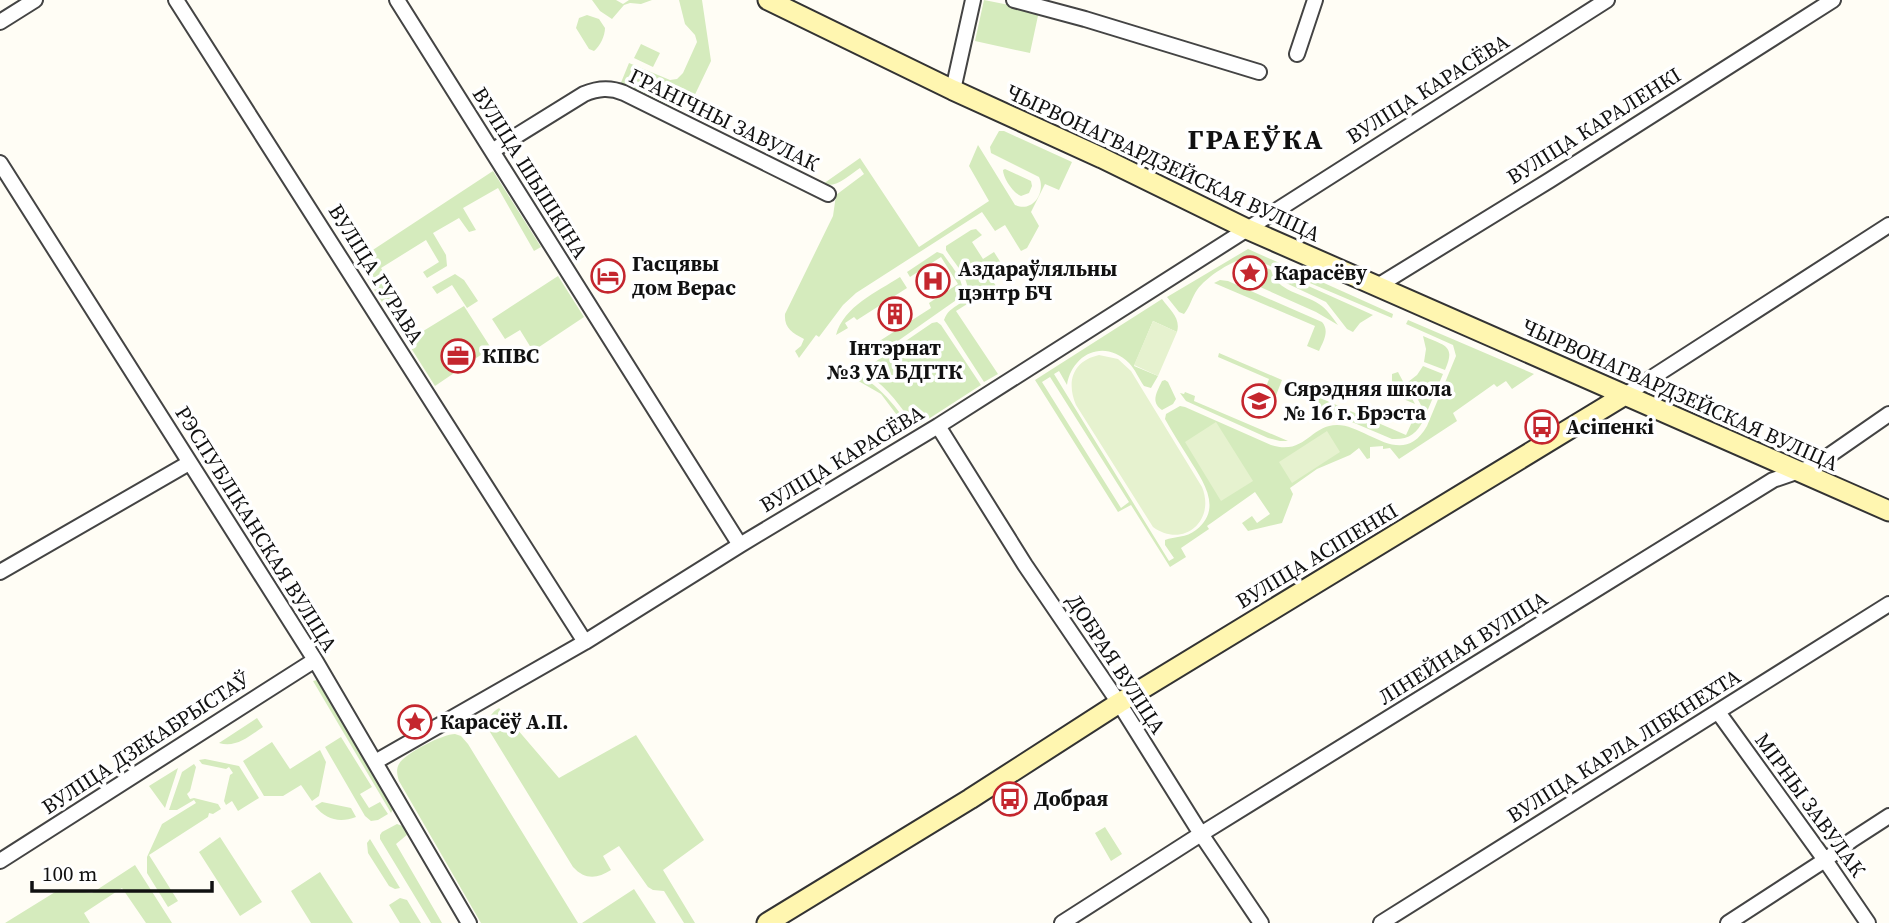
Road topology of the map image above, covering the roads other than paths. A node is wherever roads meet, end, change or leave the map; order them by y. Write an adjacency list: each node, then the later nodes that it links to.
1 (35, 0): 10 (street)
2 (177, 0): 29 (street, ВУЛІЦА ГУРАВА)
3 (397, 0): 14 (street, ВУЛІЦА ШЫШКІНА)
4 (768, 0): 13 (main road, ЧЫРВОНАГВАРДЗЕЙСКАЯ ВУЛІЦА)
5 (973, 0): 13 (street)
6 (1014, 0): 12 (street)
7 (1315, 0): 11 (street)
8 (1607, 0): 18 (street, ВУЛІЦА КАРАСЁВА)
9 (1833, 0): 19 (street, ВУЛІЦА КАРАЛЕНКІ)
10 (0, 22)
11 (1297, 54)
12 (1259, 72)
13 (953, 90): 18 (main road, ЧЫРВОНАГВАРДЗЕЙСКАЯ ВУЛІЦА)
14 (492, 152): 16 (street, ГРАНІЧНЫ ЗАВУЛАК); 26 (street, ВУЛІЦА ШЫШКІНА)
15 (0, 163): 23 (street, РЭСПУБЛІКАНСКАЯ ВУЛІЦА)
16 (828, 194)
17 (1889, 225): 20 (street, ВУЛІЦА АСІПЕНКІ)
18 (1247, 229): 19 (main road, ЧЫРВОНАГВАРДЗЕЙСКАЯ ВУЛІЦА); 22 (street, ВУЛІЦА КАРАСЁВА)
19 (1376, 287): 20 (main road, ЧЫРВОНАГВАРДЗЕЙСКАЯ ВУЛІЦА)
20 (1625, 394): 24 (main road, ЧЫРВОНАГВАРДЗЕЙСКАЯ ВУЛІЦА); 31 (main road, ВУЛІЦА АСІПЕНКІ)
21 (1889, 414): 24 (street, ЛІНЕЙНАЯ ВУЛІЦА)
22 (938, 426): 26 (street, ВУЛІЦА КАРАСЁВА); 31 (street, ДОБРАЯ ВУЛІЦА)
23 (189, 463): 27 (street); 30 (street, РЭСПУБЛІКАНСКАЯ ВУЛІЦА)
24 (1796, 471): 25 (main road, ЧЫРВОНАГВАРДЗЕЙСКАЯ ВУЛІЦА); 35 (street, ЛІНЕЙНАЯ ВУЛІЦА)
25 (1889, 511)
26 (740, 545): 29 (street, ВУЛІЦА КАРАСЁВА)
27 (0, 572)
28 (1889, 604): 32 (street, ВУЛІЦА КАРЛА ЛІБКНЕХТА)
29 (585, 642): 33 (street, ВУЛІЦА КАРАСЁВА)
30 (315, 660): 33 (street, РЭСПУБЛІКАНСКАЯ ВУЛІЦА); 37 (street, ВУЛІЦА ДЗЕКАБРЫСТАЎ)
31 (1119, 703): 35 (street, ДОБРАЯ ВУЛІЦА); 39 (main road, ВУЛІЦА АСІПЕНКІ)
32 (1718, 712): 36 (street, МІРНЫ ЗАВУЛАК); 42 (street, ВУЛІЦА КАРЛА ЛІБКНЕХТА)
33 (375, 762): 38 (street, РЭСПУБЛІКАНСКАЯ ВУЛІЦА)
34 (1889, 816): 36 (street)
35 (1201, 834): 40 (street, ЛІНЕЙНАЯ ВУЛІЦА); 41 (street, ДОБРАЯ ВУЛІЦА)
36 (1825, 860): 43 (street); 44 (street, МІРНЫ ЗАВУЛАК)
37 (0, 861)
38 (469, 923)
39 (767, 923)
40 (1062, 923)
41 (1261, 923)
42 (1381, 923)
43 (1728, 923)
44 (1868, 923)

